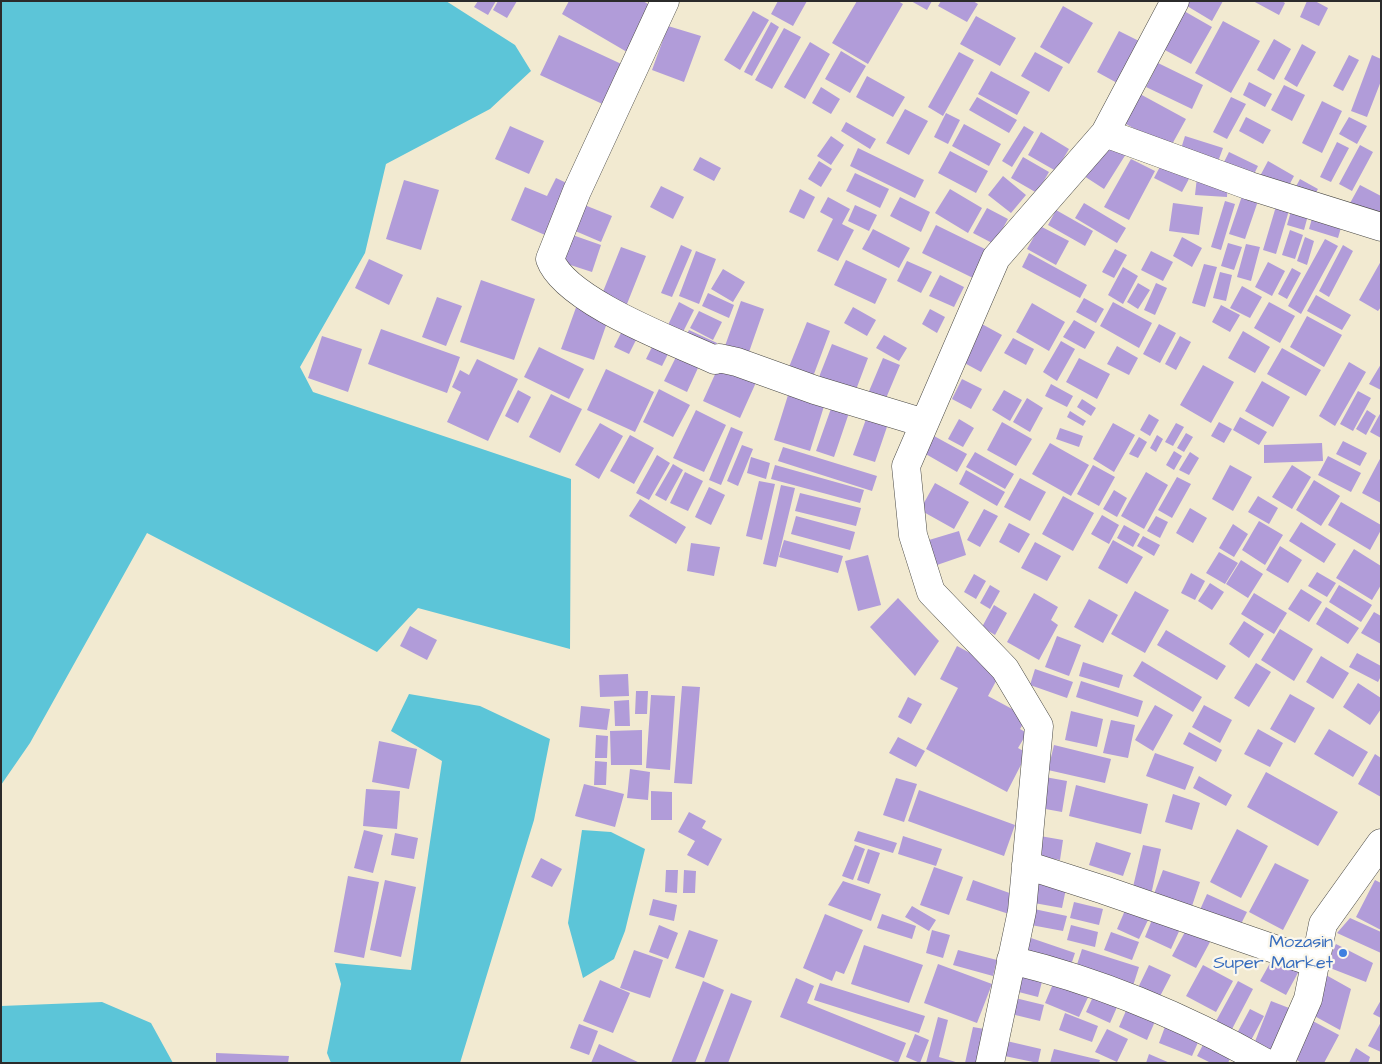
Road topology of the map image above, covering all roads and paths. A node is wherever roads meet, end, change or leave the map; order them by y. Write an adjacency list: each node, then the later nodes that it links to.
1 (665, 1): 5 (street)
2 (1175, 1): 3 (street)
3 (1105, 133): 4 (street); 5 (street)
4 (1381, 227)
5 (924, 423): 7 (street)
6 (1381, 843): 9 (street)
7 (1026, 865): 8 (street); 9 (street)
8 (1011, 960): 10 (street); 11 (street)
9 (1315, 963): 12 (street)
10 (990, 1063)
11 (1266, 1063)
12 (1280, 1063)

